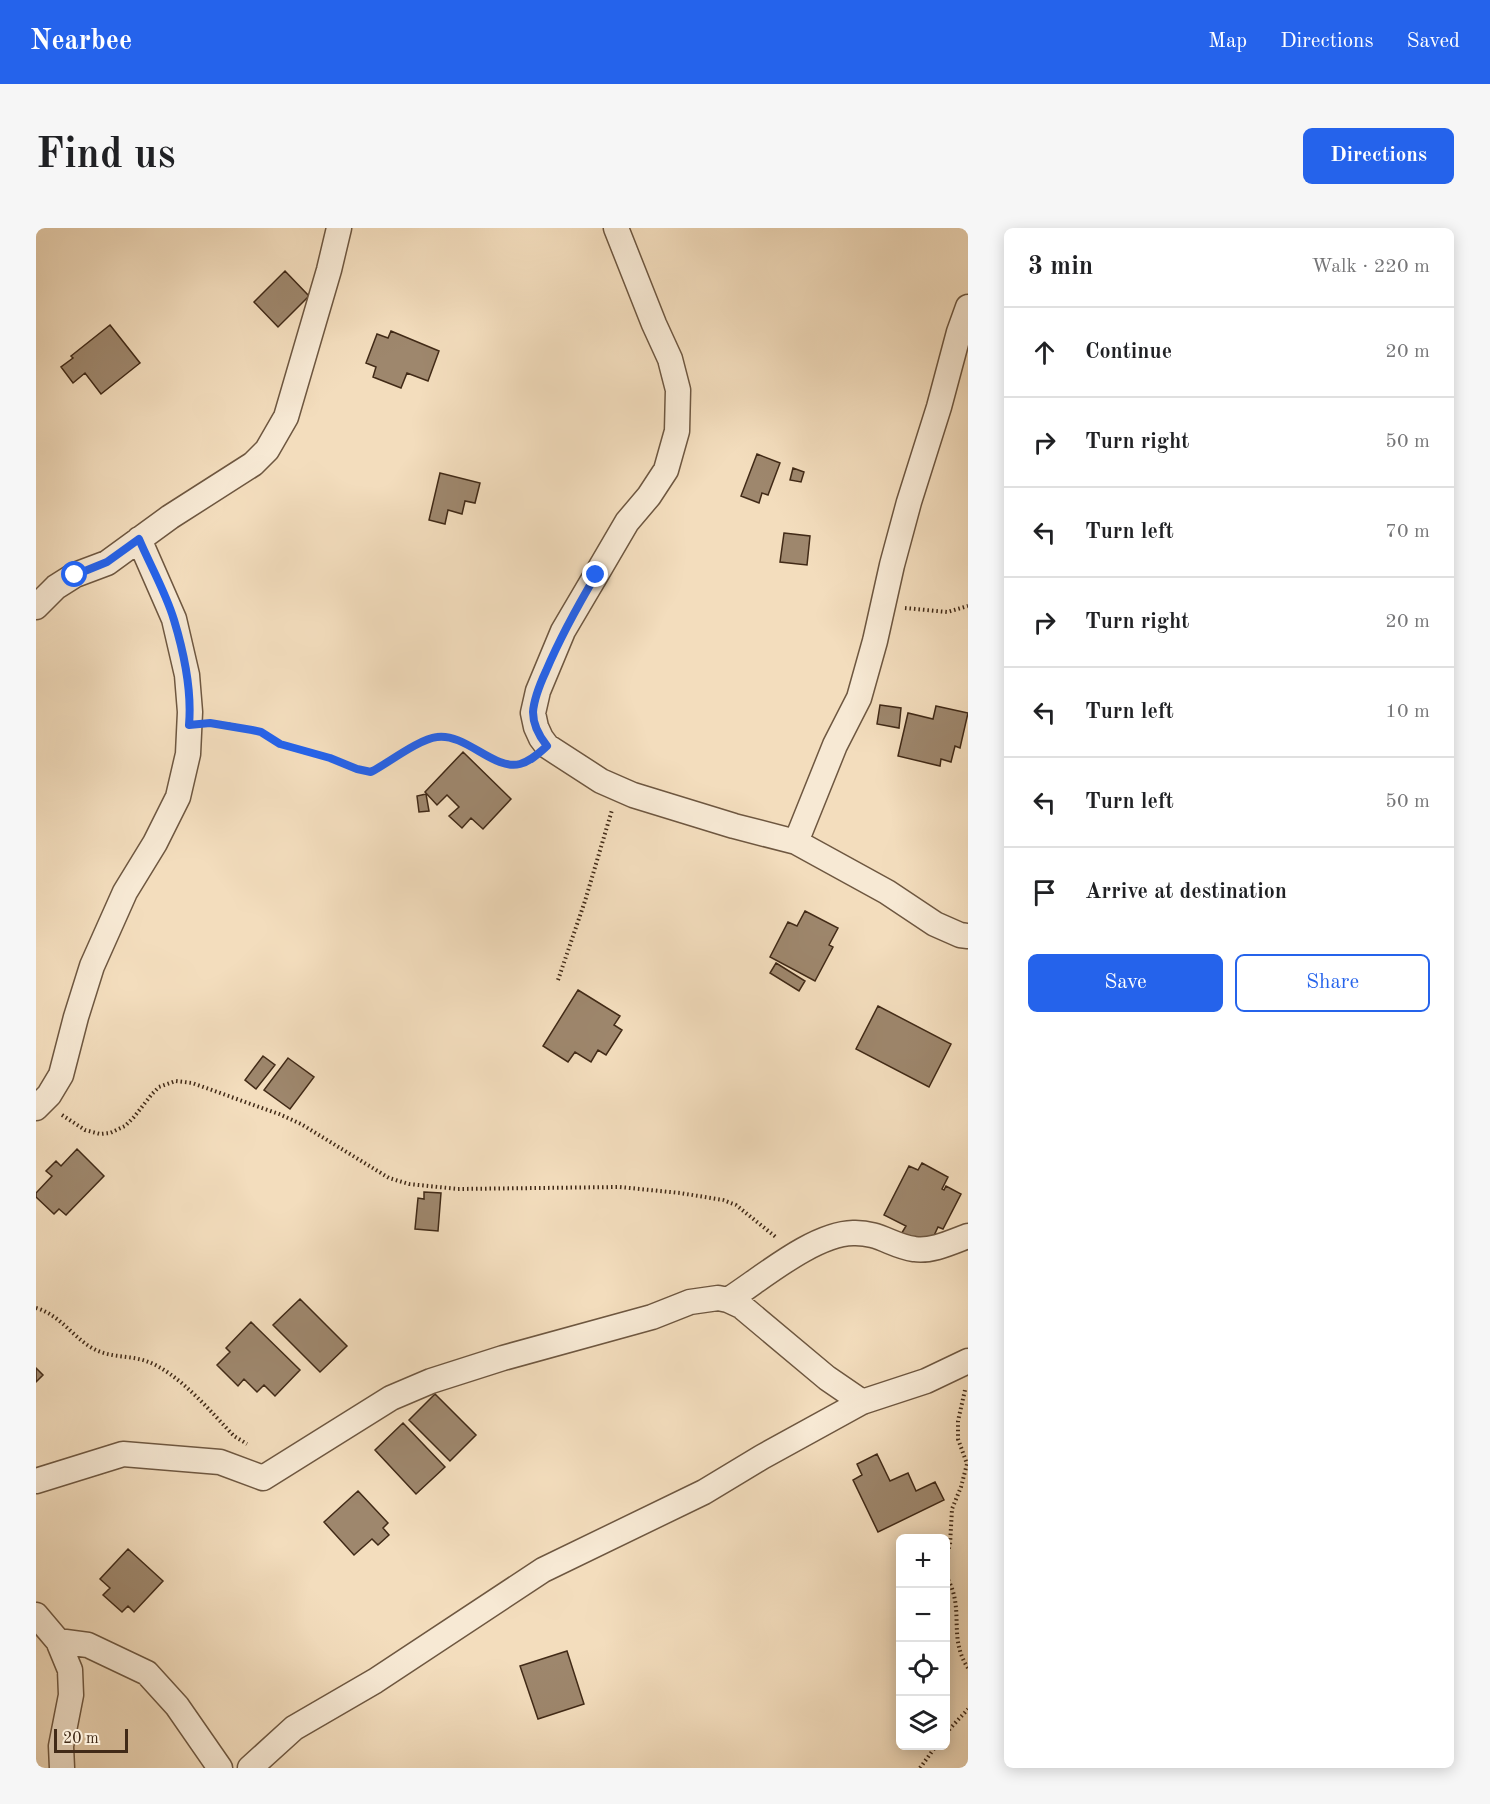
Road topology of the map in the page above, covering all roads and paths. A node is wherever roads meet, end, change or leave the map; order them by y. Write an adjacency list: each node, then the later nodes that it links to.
1 (339, 228): 4 (street)
2 (616, 228): 9 (street)
3 (968, 307): 5 (street)
4 (139, 539): 7 (street); 8 (street)
5 (883, 604): 6 (path); 11 (street)
6 (968, 606)
7 (36, 607)
8 (189, 725): 9 (path); 14 (street)
9 (547, 746): 10 (street)
10 (618, 789): 11 (street); 13 (path)
11 (796, 842): 12 (street)
12 (968, 936)
13 (558, 980)
14 (42, 1101): 16 (path)
15 (968, 1236): 16 (street)
16 (813, 1245): 17 (street)
17 (728, 1299): 21 (street); 24 (street)
18 (36, 1308): 22 (path)
19 (968, 1360): 21 (street)
20 (966, 1386): 23 (path)
21 (862, 1402): 35 (street)
22 (255, 1449)
23 (967, 1466): 25 (path)
24 (36, 1481)
25 (950, 1545)
26 (950, 1584): 29 (path)
27 (36, 1615): 28 (street)
28 (58, 1641): 33 (street); 34 (street)
29 (968, 1668)
30 (968, 1709): 31 (path)
31 (950, 1728)
32 (933, 1750): 36 (path)
33 (63, 1768)
34 (220, 1768)
35 (250, 1768)
36 (920, 1768)

